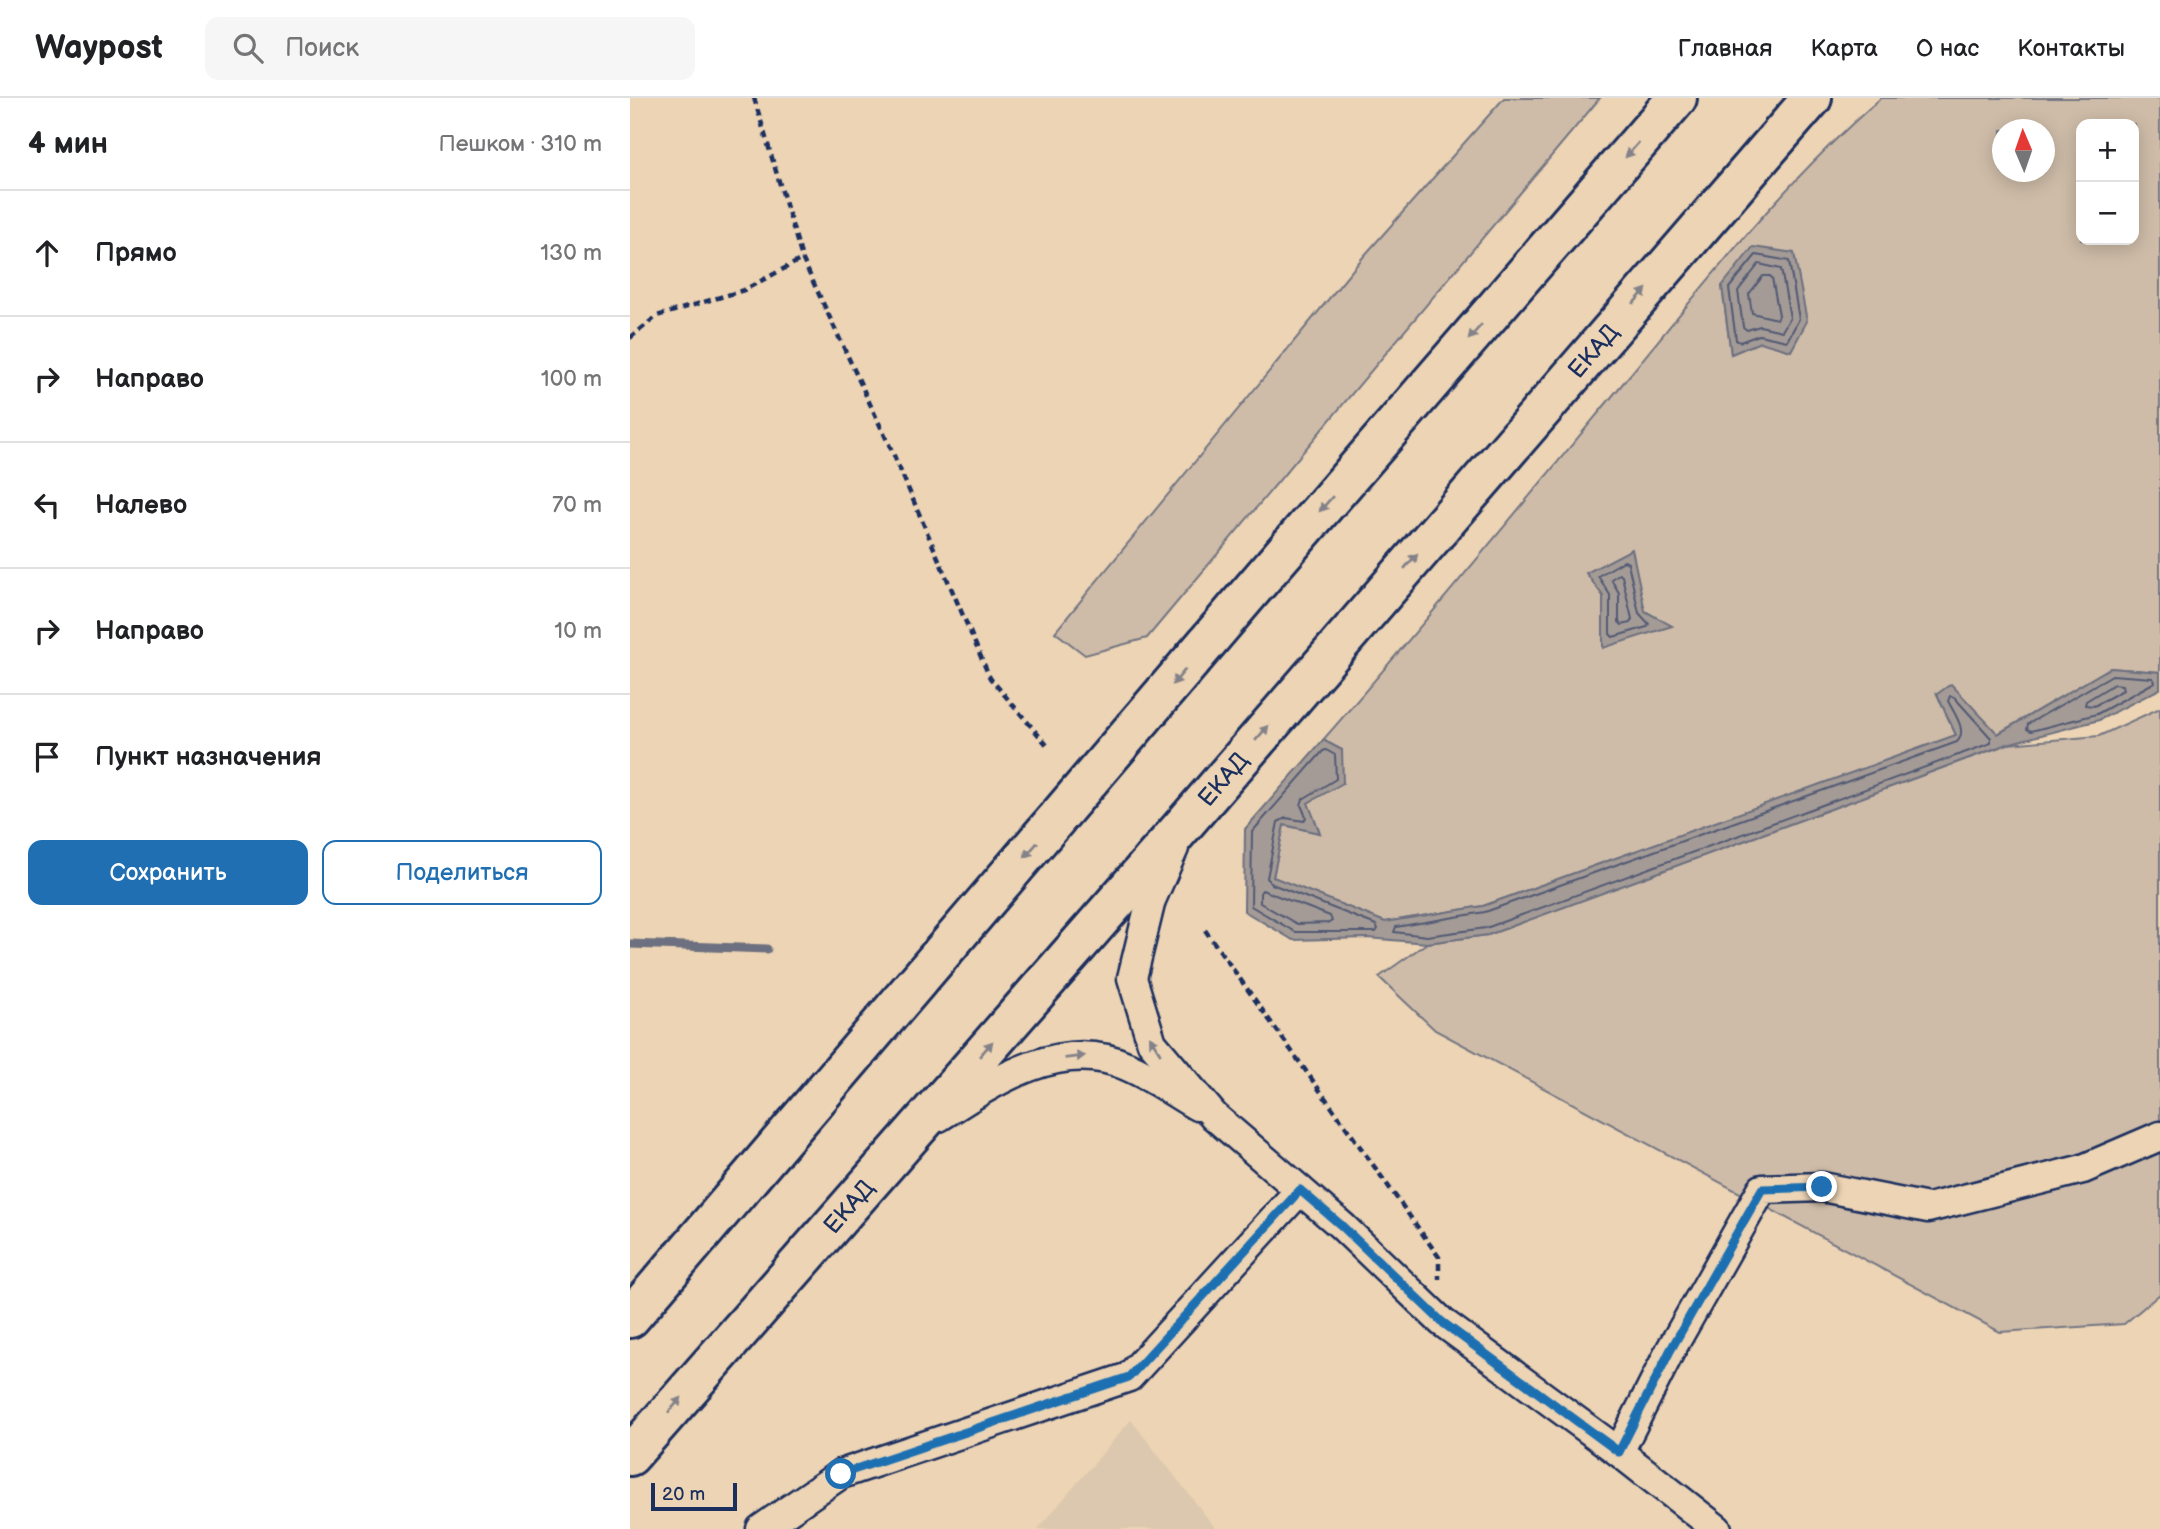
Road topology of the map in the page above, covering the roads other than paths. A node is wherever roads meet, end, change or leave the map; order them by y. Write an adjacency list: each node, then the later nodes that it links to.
1 (1677, 98): 8 (highway, one-way to 8)
2 (1812, 98): 3 (highway, ЕКАД, one-way to 2)
3 (1186, 822): 4 (street, one-way to 3); 6 (highway, ЕКАД, one-way to 3)
4 (1214, 1116): 6 (street, one-way to 4); 7 (street)
5 (2160, 1136): 9 (street)
6 (905, 1140): 10 (highway, ЕКАД, one-way to 6)
7 (1300, 1190): 9 (street); 11 (street)
8 (630, 1318)
9 (1619, 1452): 12 (street)
10 (630, 1456)
11 (761, 1529)
12 (1717, 1529)

